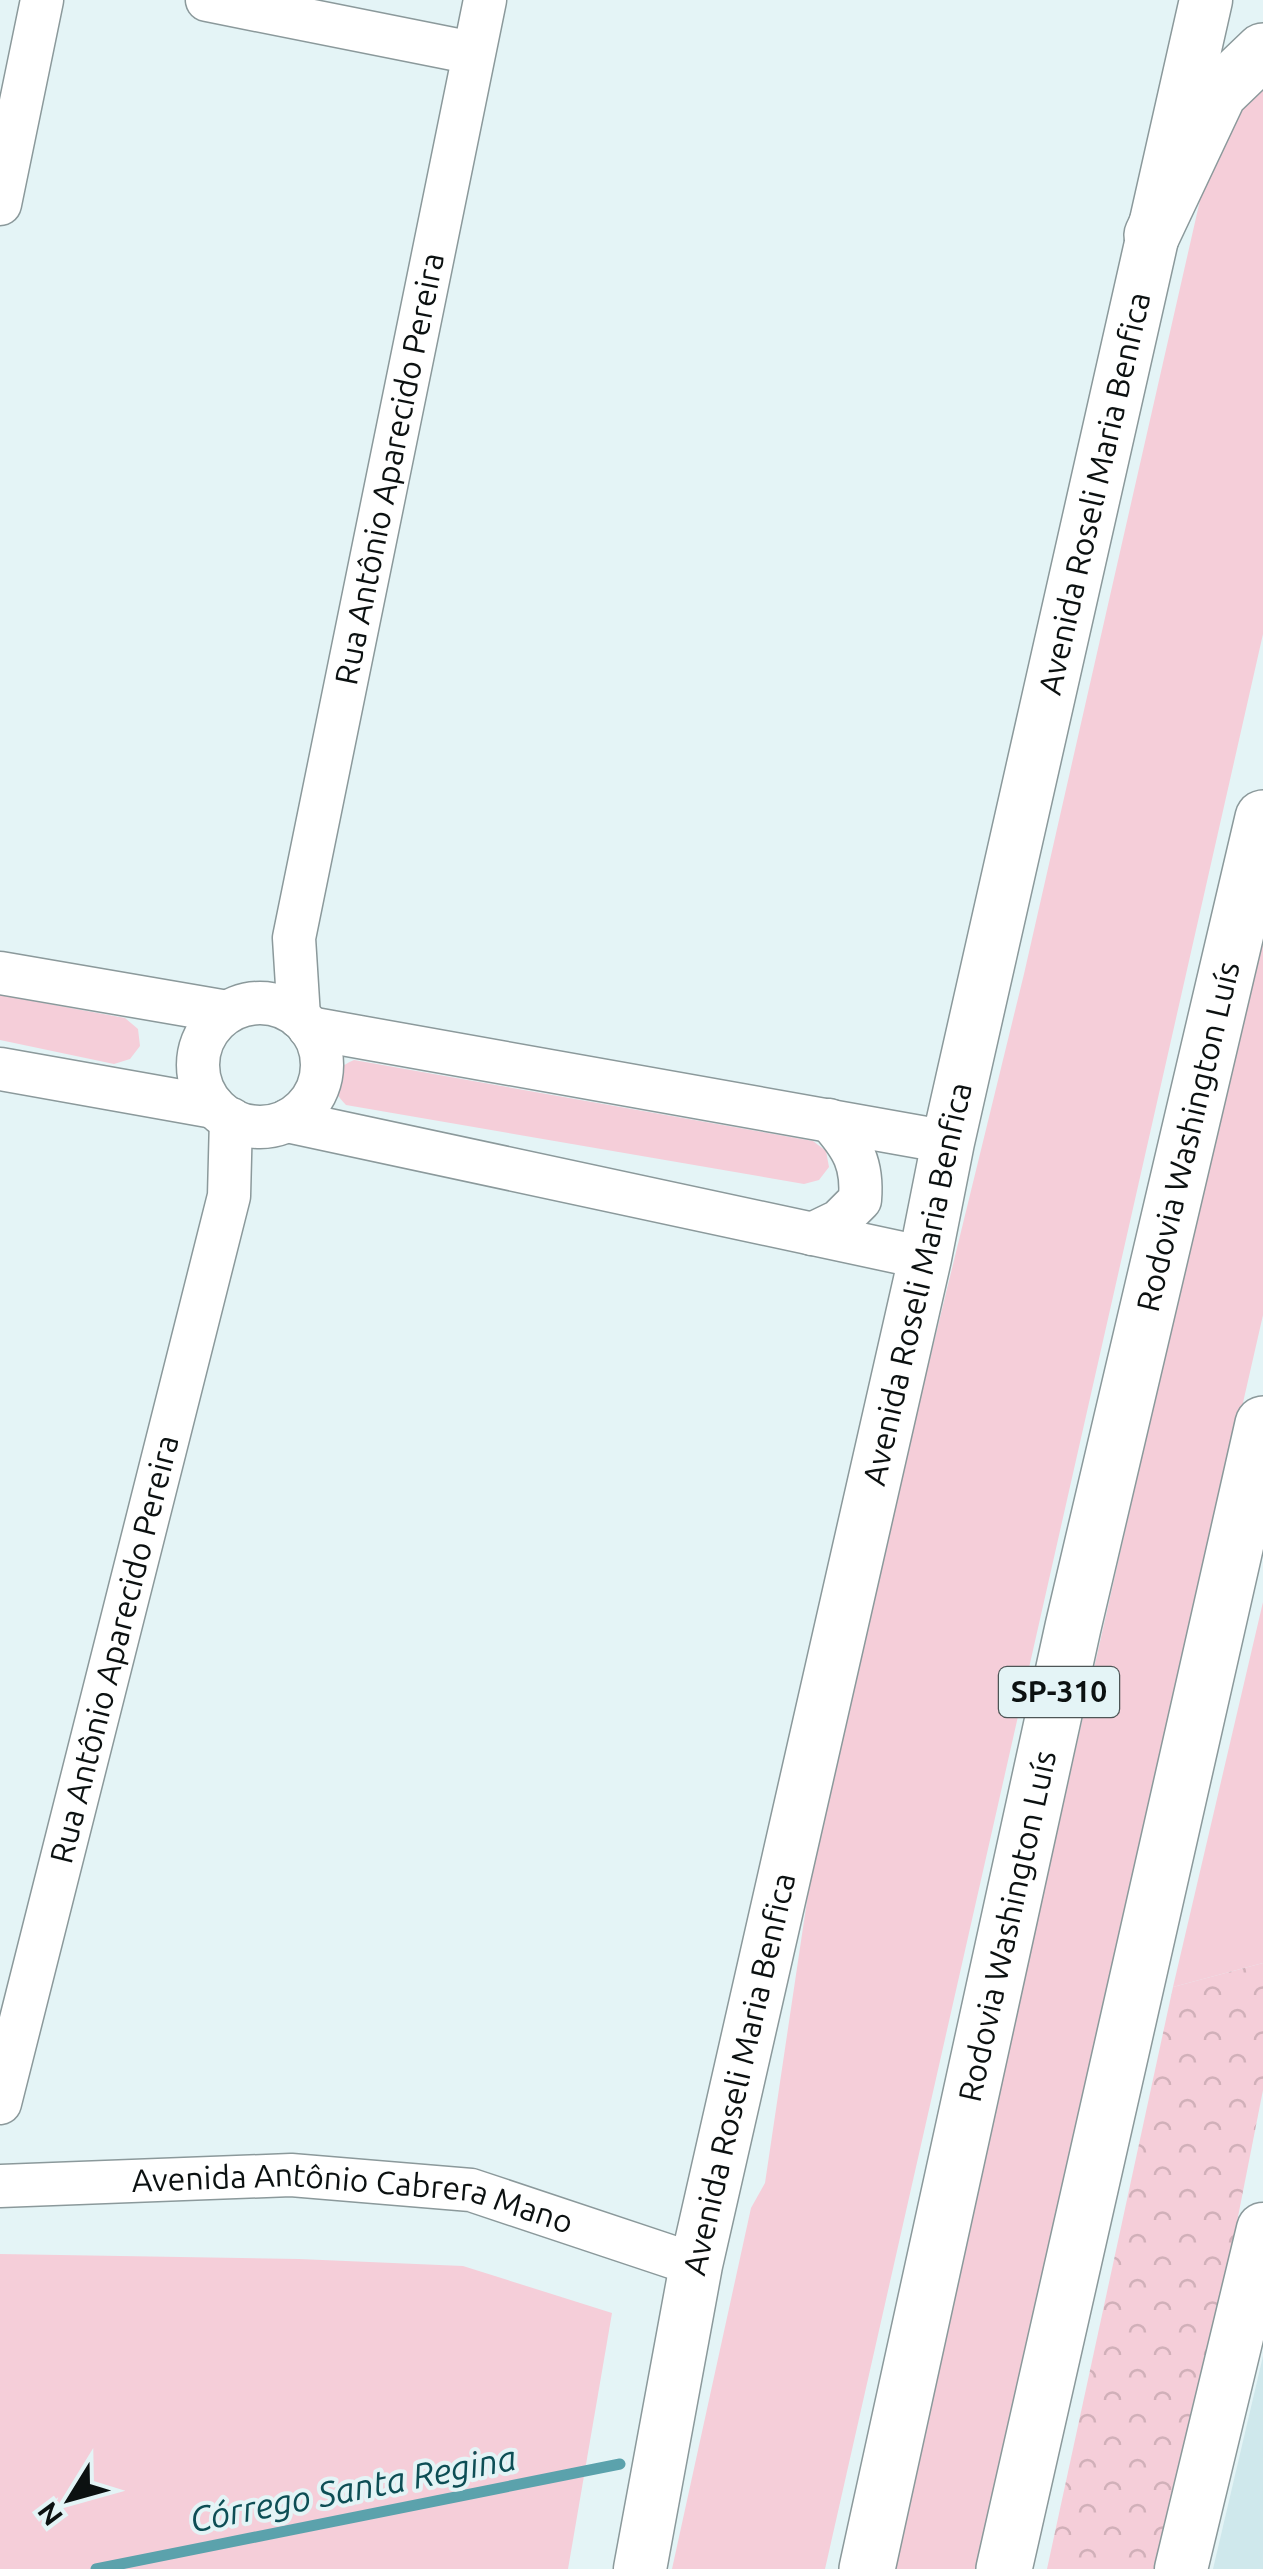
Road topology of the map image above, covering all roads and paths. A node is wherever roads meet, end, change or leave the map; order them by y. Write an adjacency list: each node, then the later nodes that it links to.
1 (42, 0): 7 (street)
2 (207, 0): 6 (street)
3 (485, 0): 6 (street, Rua Antônio Aparecido Pereira)
4 (1206, 0): 8 (main road, Avenida Roseli Maria Benfica)
5 (1263, 52): 8 (highway)
6 (473, 53): 10 (street, Rua Antônio Aparecido Pereira)
7 (0, 204)
8 (1152, 235): 17 (main road, Avenida Roseli Maria Benfica)
9 (1263, 818): 26 (highway, Rodovia Washington Luís / SP-310)
10 (294, 938): 12 (street, Rua Antônio Aparecido Pereira); 13 (street, Rua Antônio Aparecido Pereira)
11 (0, 972): 12 (street)
12 (242, 1008): 13 (street); 15 (street)
13 (304, 1022): 15 (street); 16 (street)
14 (0, 1069): 15 (street)
15 (250, 1118): 18 (street); 21 (street, Rua Antônio Aparecido Pereira)
16 (829, 1120): 17 (street); 18 (street)
17 (948, 1142): 19 (main road, Avenida Roseli Maria Benfica)
18 (812, 1234): 19 (street)
19 (925, 1258): 24 (main road, Avenida Roseli Maria Benfica)
20 (1263, 1424): 27 (highway)
21 (0, 2103)
22 (0, 2186): 24 (street, Avenida Antônio Cabrera Mano)
23 (1263, 2229): 28 (main road)
24 (696, 2265): 25 (main road, Avenida Roseli Maria Benfica)
25 (640, 2569)
26 (867, 2569)
27 (1004, 2569)
28 (1181, 2569)

